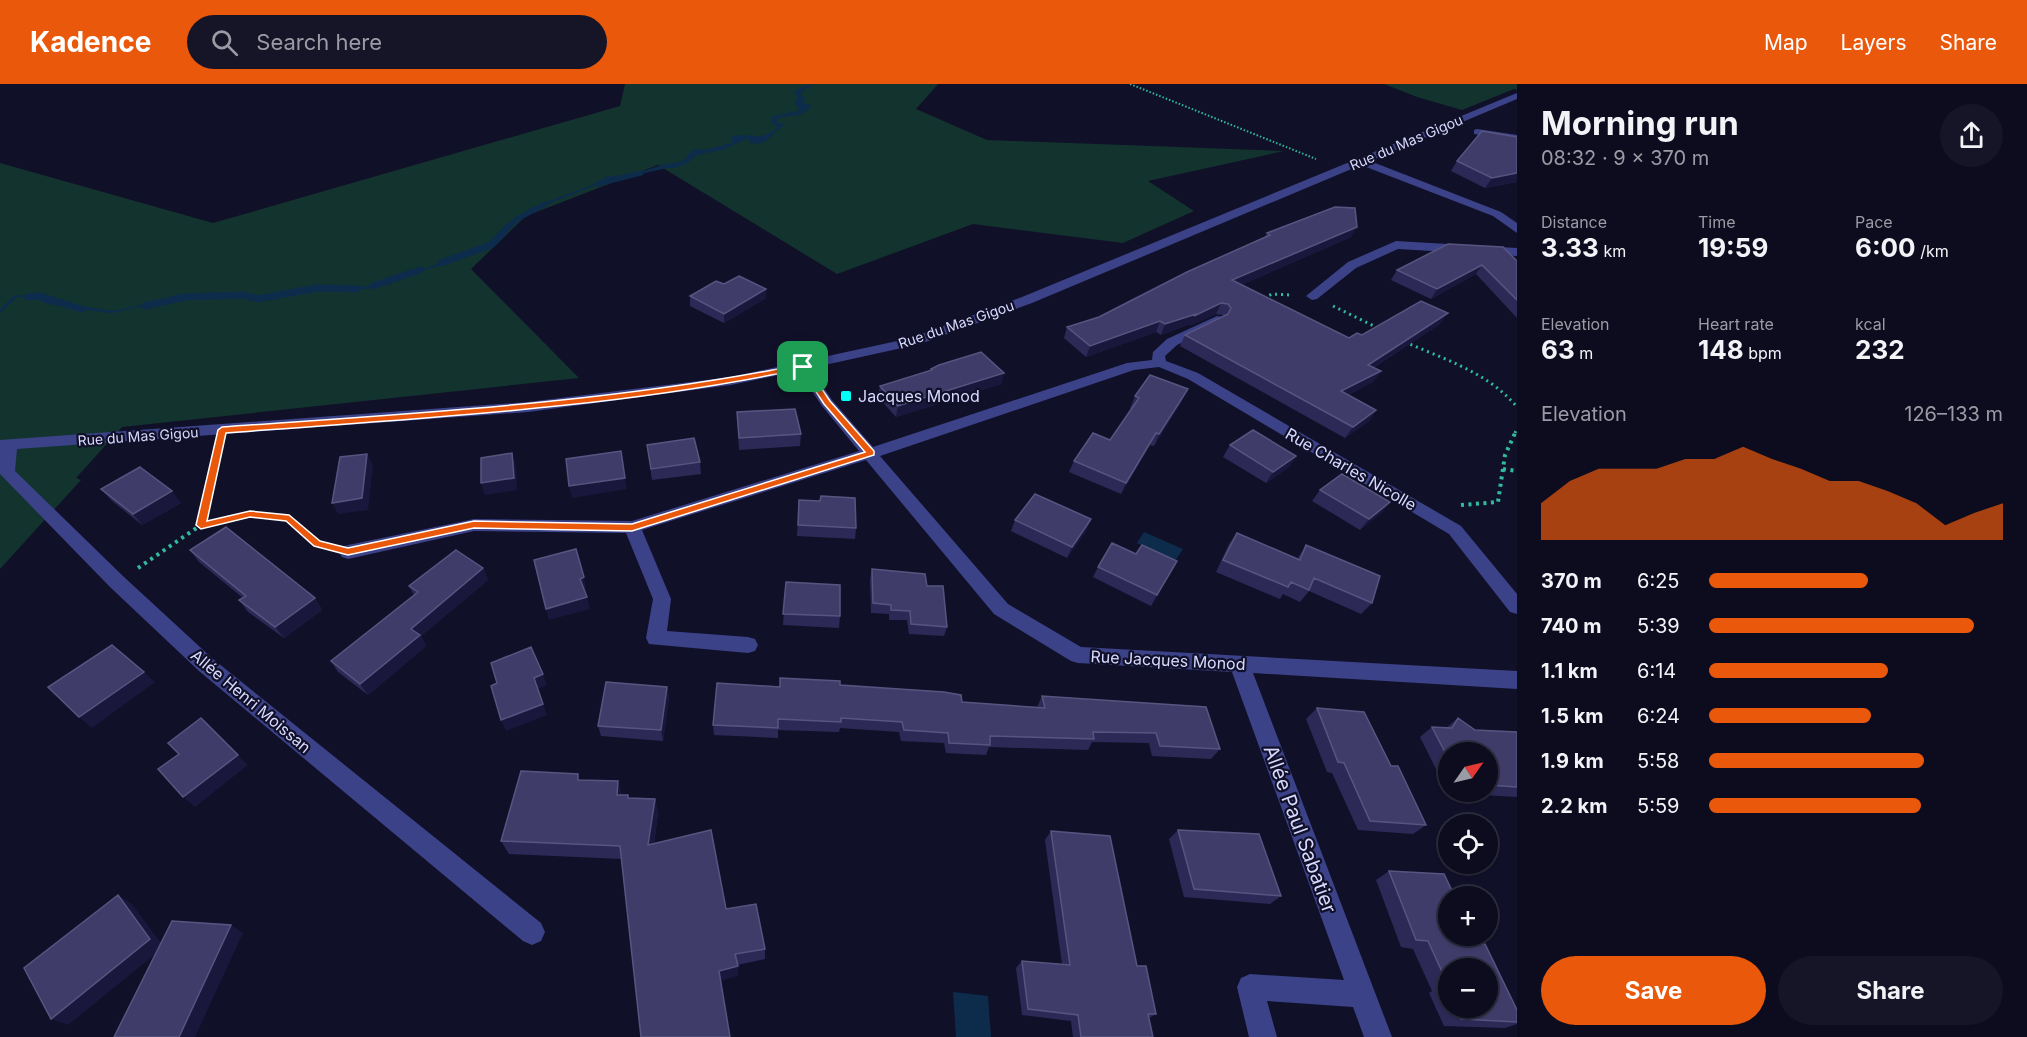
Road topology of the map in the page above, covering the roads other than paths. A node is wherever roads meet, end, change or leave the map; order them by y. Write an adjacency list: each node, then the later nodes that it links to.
1 (1517, 96): 4 (street, Rue du Mas Gigou)
2 (1477, 132): 3 (street)
3 (1517, 138)
4 (1360, 161): 5 (street); 12 (street, Rue du Mas Gigou)
5 (1497, 214): 6 (street); 7 (street)
6 (1517, 214)
7 (1517, 229)
8 (1517, 252): 9 (street)
9 (1312, 296)
10 (1218, 320): 11 (street)
11 (1160, 363): 14 (street, Rue Charles Nicolle); 17 (street, Rue Charles Nicolle)
12 (803, 367): 13 (street, Rue du Mas Gigou); 14 (street, Rue Jacques Monod)
13 (5, 444): 21 (street, Allée Henri Moissan)
14 (870, 453): 15 (street, Rue Charles Nicolle); 19 (street, Rue Jacques Monod)
15 (632, 527): 16 (street, Rue Charles Nicolle); 18 (street)
16 (348, 552)
17 (1517, 607)
18 (748, 645)
19 (1239, 664): 20 (street, Rue Jacques Monod); 22 (street, Allée Paul Sabatier)
20 (1517, 680)
21 (532, 932)
22 (1363, 994): 23 (street); 24 (street, Allée Paul Sabatier)
23 (1263, 1037)
24 (1378, 1037)

